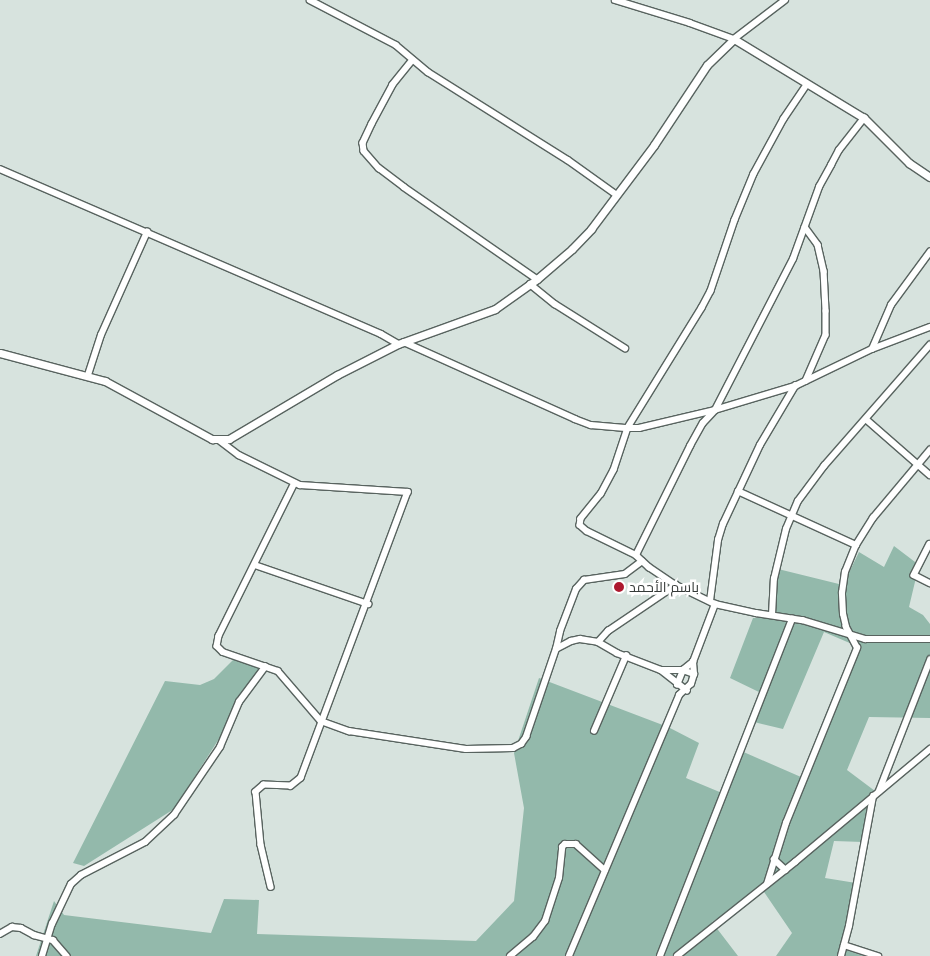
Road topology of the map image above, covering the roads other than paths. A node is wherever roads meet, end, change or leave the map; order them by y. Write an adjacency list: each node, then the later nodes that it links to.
1 (310, 0): 5 (street)
2 (614, 0): 4 (street)
3 (785, 0): 4 (street)
4 (734, 39): 6 (street); 10 (street)
5 (413, 60): 10 (street); 14 (street)
6 (807, 85): 7 (street); 27 (street)
7 (864, 118): 9 (street); 11 (street)
8 (0, 169): 12 (street)
9 (930, 177)
10 (617, 195): 14 (street)
11 (805, 228): 23 (street); 25 (street)
12 (147, 232): 17 (street); 22 (street)
13 (930, 252): 20 (street)
14 (537, 279): 15 (street)
15 (530, 284): 17 (street); 19 (street)
16 (930, 327): 20 (street)
17 (401, 343): 27 (street); 28 (street)
18 (930, 346): 26 (street)
19 (625, 348)
20 (872, 348): 23 (street)
21 (0, 353): 22 (street)
22 (88, 376): 28 (street)
23 (806, 382): 24 (street)
24 (795, 386): 25 (street); 33 (street)
25 (716, 410): 27 (street); 37 (street)
26 (866, 419): 30 (street); 34 (street)
27 (628, 428): 37 (street)
28 (219, 440): 32 (street)
29 (930, 450): 30 (street)
30 (918, 464): 31 (street); 36 (street)
31 (930, 475)
32 (295, 482): 39 (street); 43 (street)
33 (738, 491): 34 (street); 42 (street)
34 (792, 515): 36 (street); 44 (street)
35 (930, 544): 40 (street)
36 (856, 546): 46 (street)
37 (636, 555): 38 (street)
38 (642, 561): 41 (street); 49 (street)
39 (255, 565): 43 (street); 53 (street)
40 (930, 583)
41 (676, 585): 42 (street); 48 (street)
42 (713, 602): 44 (street); 52 (street)
43 (368, 604): 60 (street)
44 (772, 615): 45 (street)
45 (792, 619): 46 (street); 76 (street)
46 (850, 635): 47 (street); 64 (street)
47 (930, 639)
48 (598, 642): 49 (street); 50 (street)
49 (556, 649): 60 (street)
50 (626, 656): 54 (street); 61 (street)
51 (930, 660): 63 (street)
52 (693, 662): 55 (street); 56 (street)
53 (265, 667): 60 (street); 70 (street)
54 (661, 670): 55 (street); 57 (street)
55 (683, 670): 56 (street); 57 (street)
56 (694, 674): 58 (street)
57 (676, 683): 58 (street); 59 (street)
58 (687, 690): 59 (street)
59 (679, 694): 65 (street)
60 (321, 721): 68 (street)
61 (594, 731)
62 (930, 749): 63 (street)
63 (875, 794): 66 (street); 71 (street)
64 (774, 860): 66 (street); 67 (street)
65 (605, 870): 74 (street); 75 (street)
66 (786, 870): 67 (street)
67 (767, 884): 77 (street)
68 (271, 887)
69 (0, 934): 70 (street)
70 (48, 938): 72 (street); 73 (street)
71 (844, 946): 78 (street); 79 (street)
72 (42, 956)
73 (67, 956)
74 (510, 956)
75 (570, 956)
76 (660, 956)
77 (677, 956)
78 (841, 956)
79 (878, 956)

